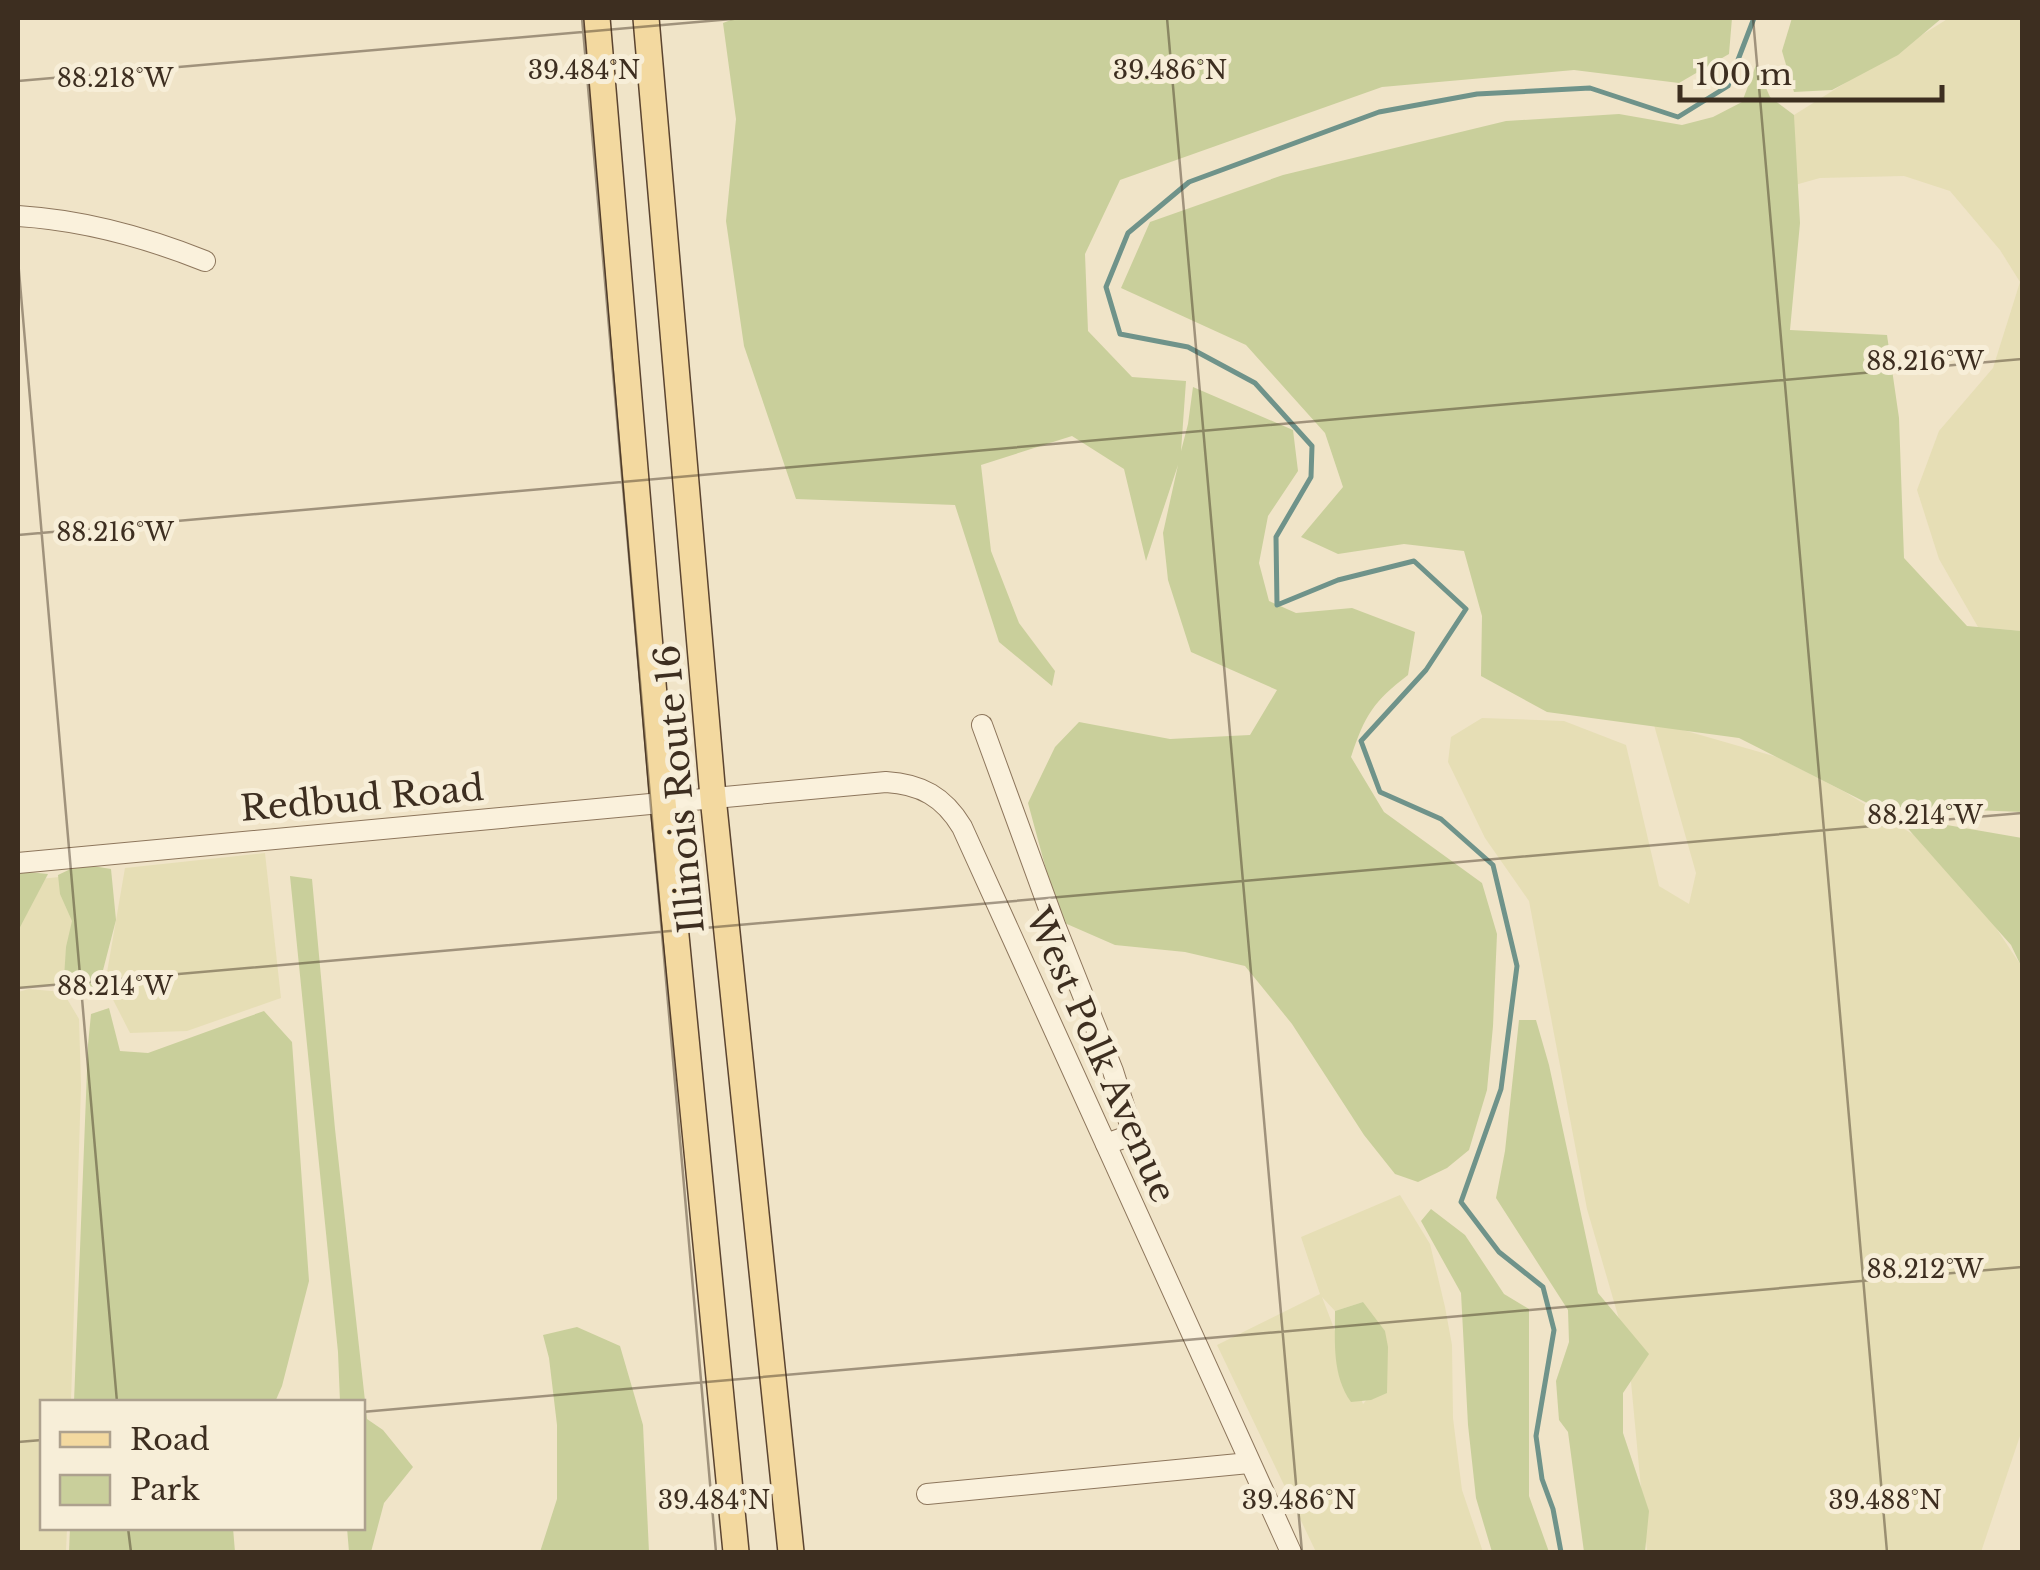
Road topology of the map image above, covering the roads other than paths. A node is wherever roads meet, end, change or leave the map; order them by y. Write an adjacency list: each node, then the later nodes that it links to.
1 (596, 18): 7 (main road, Illinois Route 16)
2 (646, 18): 6 (main road, Illinois Route 16)
3 (18, 216): 4 (street)
4 (206, 260)
5 (982, 725): 9 (street)
6 (714, 797): 7 (street, Redbud Road); 9 (street, West Polk Avenue); 13 (main road, Illinois Route 16)
7 (663, 802): 8 (street, Redbud Road); 12 (main road, Illinois Route 16)
8 (18, 863)
9 (1106, 1144): 10 (street, West Polk Avenue)
10 (1249, 1463): 11 (street); 14 (street, West Polk Avenue)
11 (927, 1494)
12 (736, 1552)
13 (792, 1552)
14 (1291, 1552)

